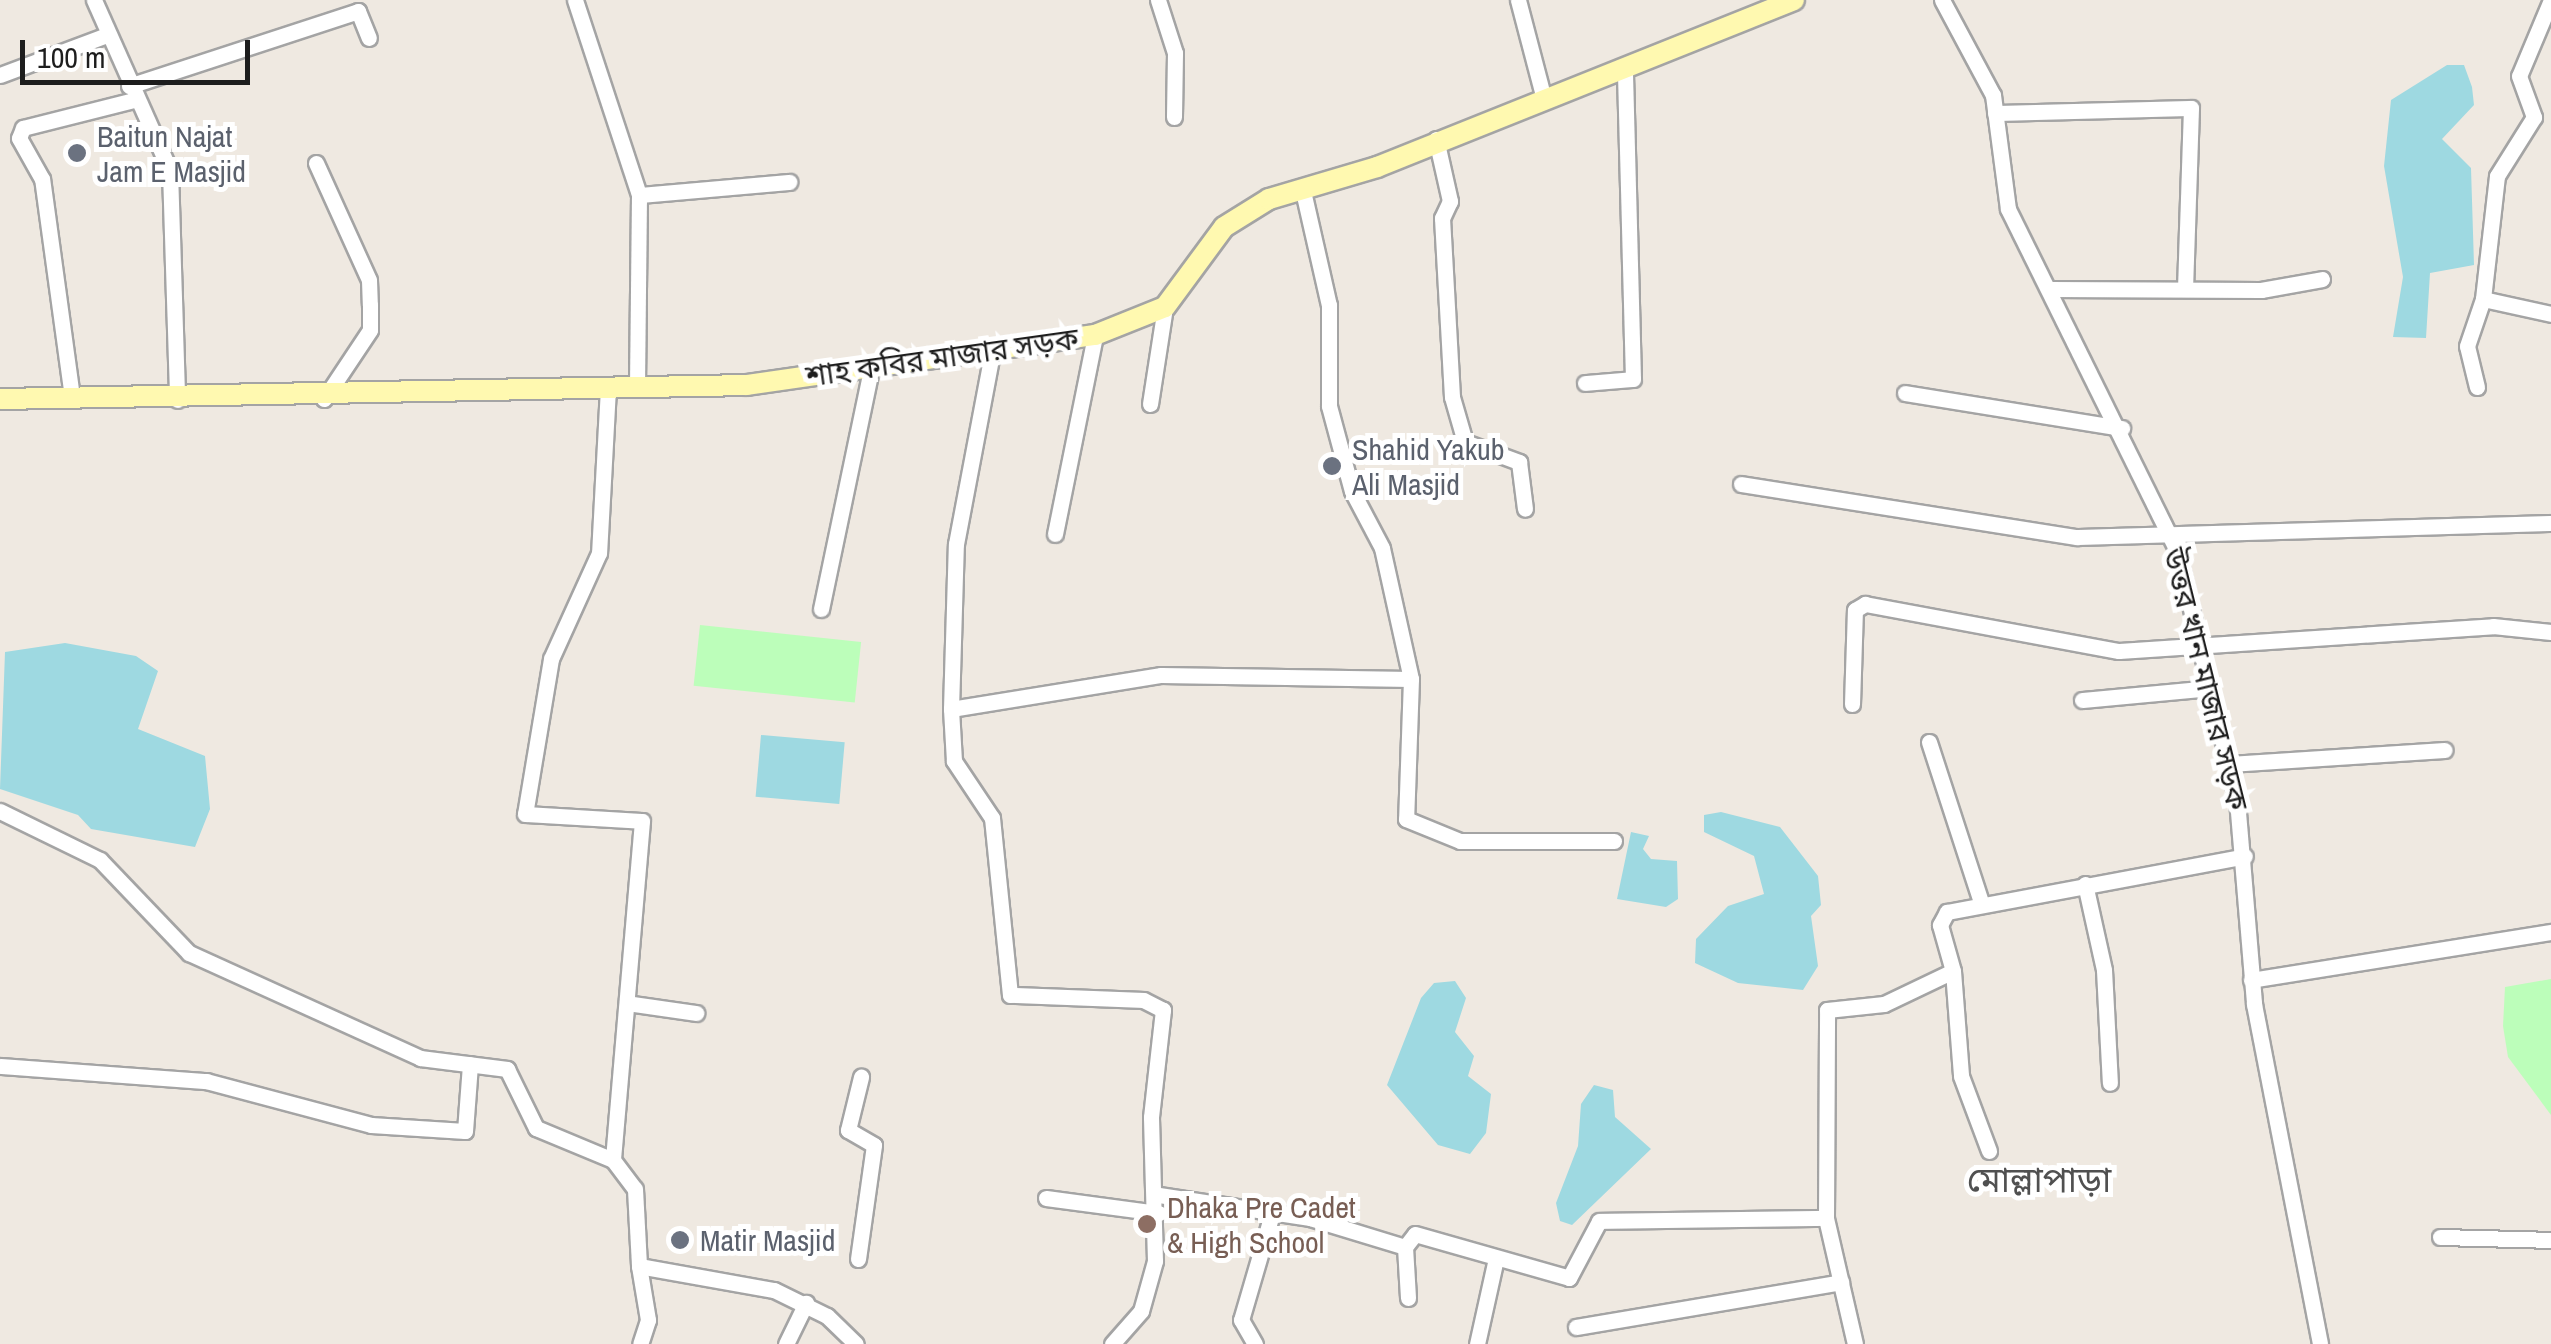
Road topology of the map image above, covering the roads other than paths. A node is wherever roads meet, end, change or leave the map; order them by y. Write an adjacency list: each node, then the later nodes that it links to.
1 (94, 0): 8 (street)
2 (575, 0): 20 (street)
3 (1158, 0): 15 (street)
4 (1518, 0): 13 (street)
5 (1794, 0): 10 (main road)
6 (1942, 0): 14 (street, উত্তর খান মাজার সড়ক)
7 (2551, 0): 24 (street)
8 (107, 36): 11 (street); 12 (street)
9 (369, 38): 12 (street)
10 (1625, 66): 13 (main road); 30 (street)
11 (0, 75)
12 (132, 93): 35 (street); 38 (street)
13 (1543, 95): 16 (main road)
14 (1995, 113): 22 (street, উত্তর খান মাজার সড়ক); 23 (street)
15 (1174, 117)
16 (1436, 139): 19 (main road); 42 (street)
17 (316, 162): 37 (street)
18 (788, 182): 20 (street)
19 (1303, 191): 25 (main road); 49 (street)
20 (639, 195): 33 (street)
21 (2322, 279): 23 (street)
22 (2050, 289): 23 (street); 40 (street, উত্তর খান মাজার সড়ক)
23 (2185, 289)
24 (2483, 299): 26 (street); 31 (street)
25 (1165, 308): 27 (main road, শাহ কবির মাজার সড়ক); 39 (street)
26 (2551, 314)
27 (1095, 334): 28 (main road, শাহ কবির মাজার সড়ক); 44 (street)
28 (992, 353): 29 (main road, শাহ কবির মাজার সড়ক); 53 (street)
29 (871, 370): 33 (main road, শাহ কবির মাজার সড়ক); 46 (street)
30 (1585, 383)
31 (2478, 387)
32 (608, 388): 33 (main road, শাহ কবির মাজার সড়ক); 37 (main road, শাহ কবির মাজার সড়ক); 65 (street)
33 (637, 388)
34 (1905, 392): 40 (street)
35 (72, 397): 36 (main road, শাহ কবির মাজার সড়ক); 38 (main road, শাহ কবির মাজার সড়ক)
36 (0, 399)
37 (324, 399): 38 (main road, শাহ কবির মাজার সড়ক)
38 (177, 400)
39 (1150, 404)
40 (2122, 428): 45 (street, উত্তর খান মাজার সড়ক)
41 (1741, 484): 45 (street)
42 (1524, 509)
43 (2551, 524): 45 (street)
44 (1055, 534)
45 (2172, 536): 48 (street, উত্তর খান মাজার সড়ক)
46 (821, 609)
47 (2551, 632): 48 (street)
48 (2200, 646): 50 (street, উত্তর খান মাজার সড়ক); 52 (street)
49 (1411, 679): 53 (street); 58 (street)
50 (2211, 688): 51 (street); 56 (street, উত্তর খান মাজার সড়ক)
51 (2082, 700)
52 (1852, 704)
53 (952, 708): 73 (street)
54 (1929, 742): 61 (street)
55 (2445, 750): 56 (street)
56 (2229, 764): 59 (street, উত্তর খান মাজার সড়ক)
57 (0, 811): 67 (street)
58 (1614, 841)
59 (2245, 856): 60 (street); 64 (street, উত্তর খান মাজার সড়ক)
60 (2085, 884): 61 (street); 70 (street)
61 (1982, 905): 63 (street)
62 (2551, 932): 64 (street)
63 (1953, 971): 71 (street); 77 (street)
64 (2251, 980): 95 (street, উত্তর খান মাজার সড়ক)
65 (633, 1004): 66 (street); 72 (street)
66 (696, 1013)
67 (470, 1064): 68 (street); 72 (street)
68 (0, 1066)
69 (861, 1077): 82 (street)
70 (2110, 1083)
71 (1989, 1150)
72 (613, 1160): 83 (street)
73 (1159, 1194): 75 (street); 76 (street)
74 (1046, 1198): 75 (street)
75 (1159, 1213): 91 (street)
76 (1272, 1214): 80 (street); 92 (street)
77 (1826, 1218): 81 (street); 84 (street)
78 (2440, 1237): 79 (street)
79 (2551, 1240)
80 (1404, 1247): 81 (street); 85 (street)
81 (1496, 1258): 93 (street)
82 (858, 1259)
83 (639, 1266): 86 (street); 88 (street)
84 (1841, 1282): 87 (street); 94 (street)
85 (1408, 1298)
86 (806, 1303): 89 (street); 90 (street)
87 (1576, 1327)
88 (640, 1344)
89 (786, 1344)
90 (856, 1344)
91 (1112, 1344)
92 (1255, 1344)
93 (1477, 1344)
94 (1855, 1344)
95 (2320, 1344)

